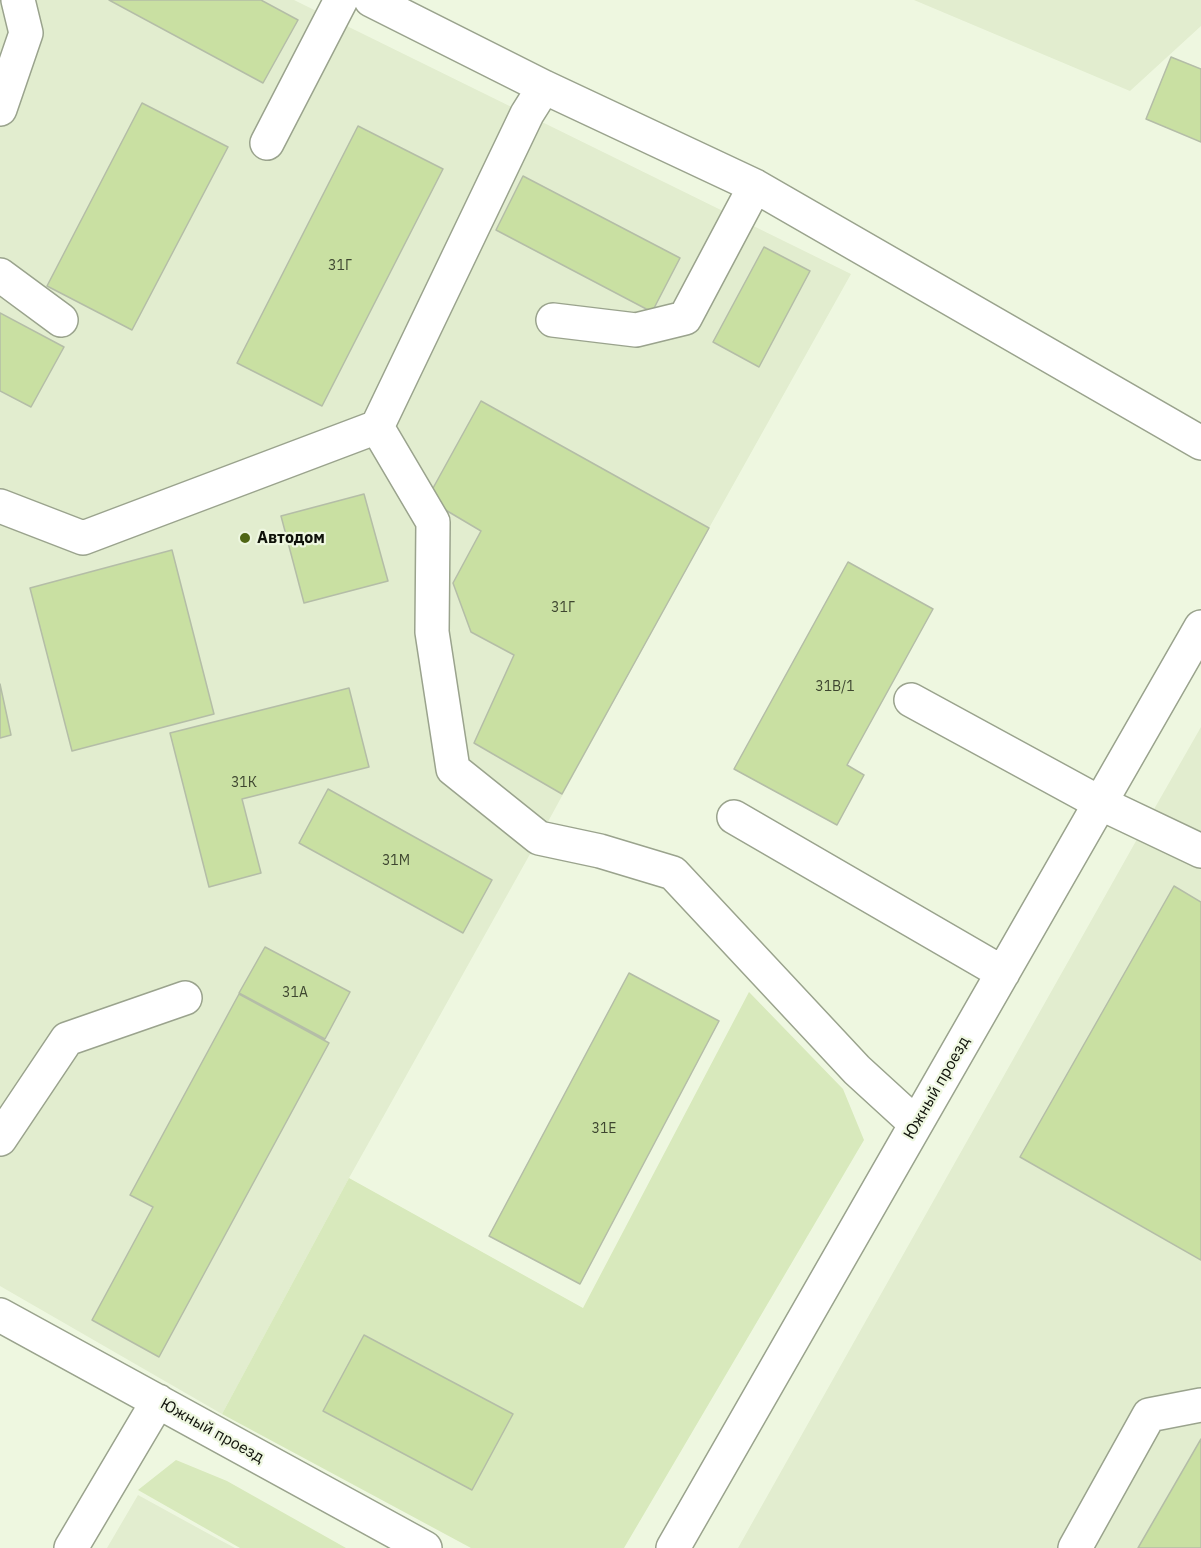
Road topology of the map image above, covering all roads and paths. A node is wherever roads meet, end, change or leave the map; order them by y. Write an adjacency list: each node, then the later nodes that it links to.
1 (18, 0): 5 (street)
2 (341, 0): 6 (street)
3 (371, 0): 4 (street)
4 (544, 87): 7 (street); 11 (street)
5 (0, 109)
6 (267, 143)
7 (755, 186): 10 (street); 12 (street)
8 (0, 275): 9 (street)
9 (61, 320)
10 (553, 320)
11 (377, 427): 13 (street); 21 (street)
12 (1201, 443)
13 (0, 506)
14 (1201, 627): 16 (street, Южный проезд)
15 (911, 700): 16 (street)
16 (1100, 803): 18 (street); 19 (street, Южный проезд)
17 (734, 817): 19 (street)
18 (1201, 851)
19 (1003, 973): 21 (street, Южный проезд)
20 (185, 998): 22 (street)
21 (916, 1124): 28 (street, Южный проезд)
22 (0, 1139)
23 (0, 1315): 24 (street, Южный проезд)
24 (158, 1401): 26 (street); 27 (street, Южный проезд)
25 (1201, 1406): 29 (street)
26 (71, 1548)
27 (424, 1548)
28 (673, 1548)
29 (1075, 1548)

